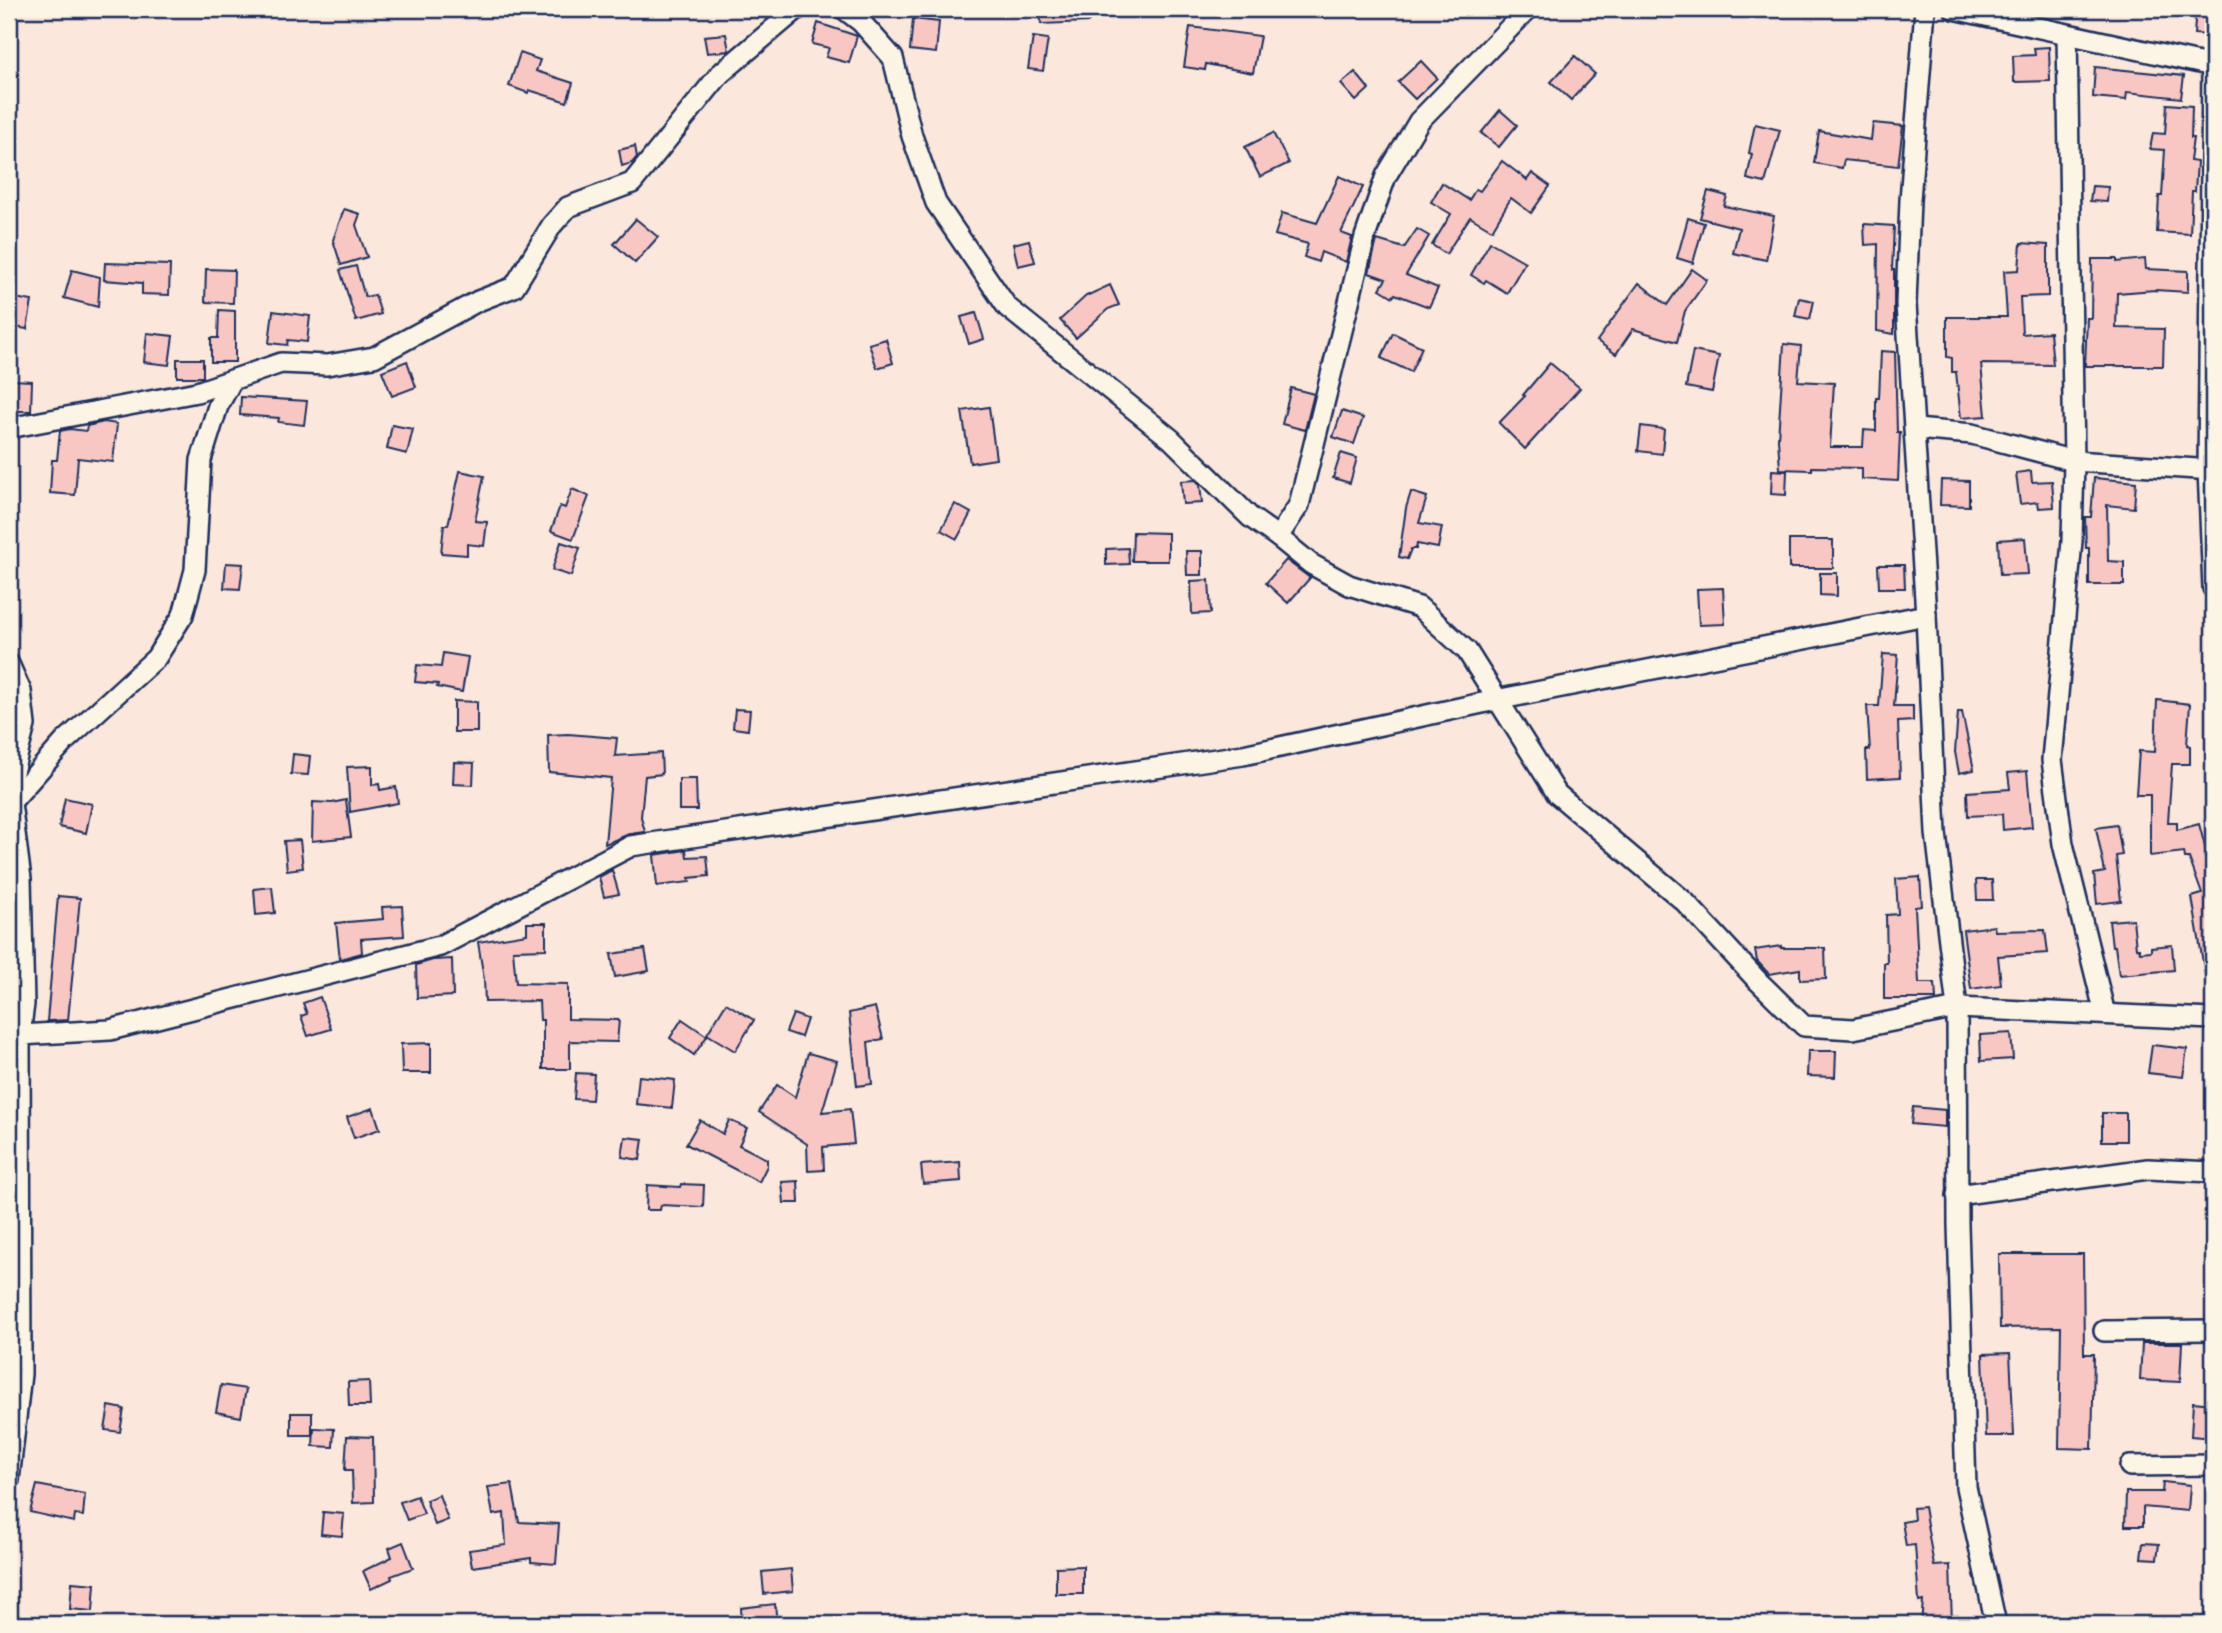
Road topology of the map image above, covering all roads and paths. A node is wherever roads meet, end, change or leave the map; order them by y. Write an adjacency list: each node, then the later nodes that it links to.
1 (797, 9): 8 (street)
2 (844, 9): 13 (street)
3 (1528, 9): 13 (street)
4 (1926, 9): 10 (street)
5 (1954, 9): 6 (street)
6 (2067, 35): 7 (street); 11 (street)
7 (2213, 66): 12 (street)
8 (232, 380): 9 (street); 18 (street)
9 (9, 428)
10 (1916, 429): 11 (street); 15 (street)
11 (2074, 461): 12 (street); 20 (street)
12 (2211, 469): 14 (street)
13 (1278, 537): 17 (street)
14 (2213, 588)
15 (1926, 615): 17 (street); 19 (street)
16 (9, 664): 18 (street)
17 (1496, 700): 19 (street); 22 (street)
18 (11, 802): 22 (street)
19 (1957, 1008): 20 (street); 24 (street)
20 (2105, 1014): 21 (street)
21 (2213, 1019)
22 (20, 1035): 29 (street)
23 (2213, 1172): 24 (street)
24 (1958, 1195): 30 (street)
25 (2213, 1330): 26 (street)
26 (2104, 1331)
27 (2213, 1465): 28 (street)
28 (2130, 1466)
29 (9, 1480)
30 (1996, 1624)

